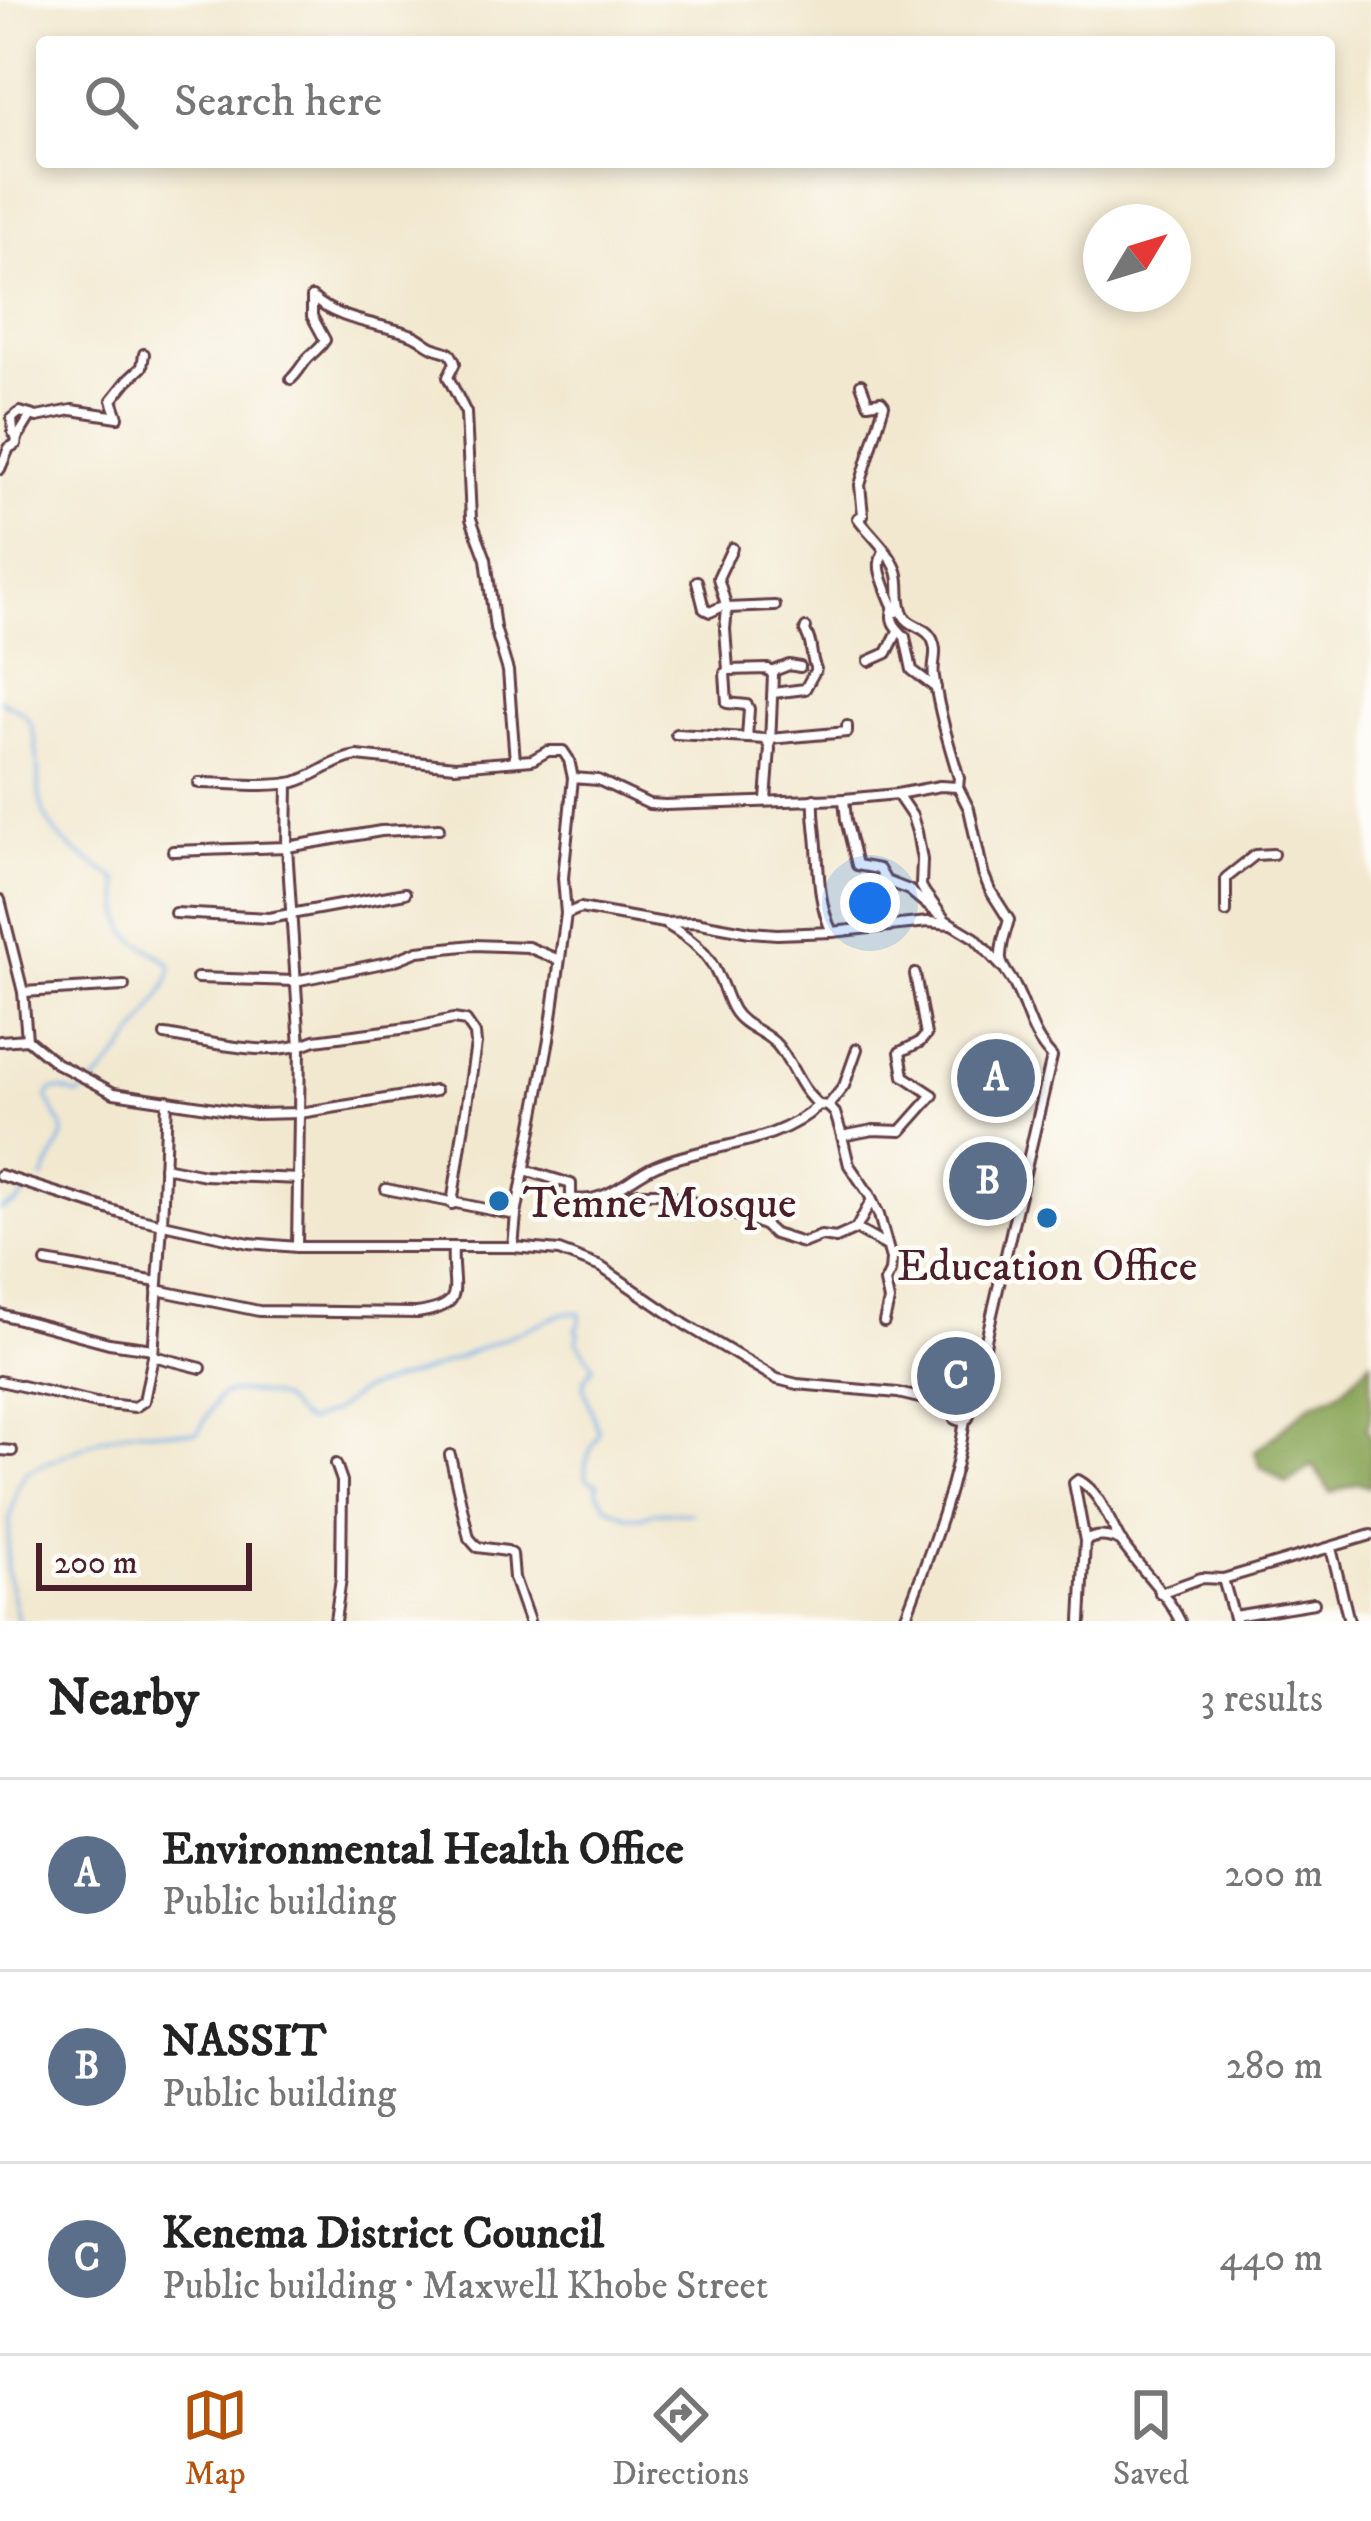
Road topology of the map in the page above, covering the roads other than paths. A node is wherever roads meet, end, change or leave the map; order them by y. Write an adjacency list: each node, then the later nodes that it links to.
1 (144, 354): 4 (street)
2 (291, 380): 24 (street)
3 (861, 384): 6 (street)
4 (0, 469)
5 (732, 548): 9 (street)
6 (884, 551): 10 (street); 11 (street)
7 (698, 581): 9 (street)
8 (775, 606): 9 (street)
9 (727, 608): 16 (street)
10 (893, 609): 11 (street); 13 (street)
11 (903, 615): 18 (street)
12 (806, 628): 19 (street)
13 (898, 631): 14 (street); 18 (street)
14 (869, 661)
15 (800, 667): 17 (street)
16 (728, 670): 17 (street); 22 (street)
17 (770, 672): 19 (street)
18 (936, 688): 28 (street)
19 (772, 693): 23 (street)
20 (847, 726): 23 (street)
21 (676, 734): 22 (street)
22 (747, 738): 23 (street)
23 (770, 741): 32 (street)
24 (515, 761): 25 (street); 27 (street)
25 (573, 778): 32 (street); 43 (street)
26 (199, 783): 27 (street)
27 (288, 783): 34 (street)
28 (958, 788): 29 (street); 51 (street)
29 (897, 794): 31 (street); 45 (street)
30 (814, 799): 31 (street); 32 (street); 49 (street)
31 (844, 799): 45 (street)
32 (766, 800)
33 (439, 828): 34 (street)
34 (287, 847): 35 (street); 42 (street)
35 (173, 851)
36 (1273, 854): 40 (street)
37 (405, 892): 42 (street)
38 (0, 900): 56 (street)
39 (863, 901): 44 (street)
40 (1226, 912)
41 (175, 913): 42 (street)
42 (292, 914): 54 (street)
43 (566, 914): 46 (street); 50 (street)
44 (871, 914): 47 (street); 48 (street)
45 (950, 922): 47 (street); 51 (street)
46 (664, 923): 49 (street); 64 (street)
47 (882, 926): 48 (street)
48 (867, 928): 49 (street)
49 (832, 932)
50 (559, 960): 54 (street); 68 (street)
51 (1002, 967): 90 (street)
52 (915, 974): 66 (street)
53 (197, 979): 54 (street)
54 (295, 981): 60 (street)
55 (124, 986): 56 (street)
56 (23, 992): 58 (street)
57 (165, 1035): 60 (street)
58 (27, 1039): 59 (street); 63 (street)
59 (0, 1041)
60 (300, 1047): 65 (street); 74 (street)
61 (857, 1049): 64 (street)
62 (435, 1091): 65 (street)
63 (167, 1100): 65 (street); 67 (street)
64 (824, 1106): 66 (street); 72 (street)
65 (300, 1113): 70 (street)
66 (842, 1136): 73 (street)
67 (164, 1167): 70 (street); 76 (street)
68 (525, 1170): 72 (street); 75 (street)
69 (0, 1175): 76 (street)
70 (299, 1179): 79 (street)
71 (386, 1190): 74 (street)
72 (613, 1193): 77 (street)
73 (871, 1202): 77 (street); 78 (street)
74 (452, 1204): 75 (street)
75 (516, 1215): 80 (street)
76 (162, 1225): 79 (street); 83 (street)
77 (856, 1229): 78 (street)
78 (885, 1245): 85 (street)
79 (297, 1246): 81 (street)
80 (513, 1246): 81 (street); 89 (street)
81 (453, 1247): 83 (street)
82 (46, 1262): 83 (street)
83 (157, 1286): 86 (street)
84 (0, 1314): 86 (street)
85 (884, 1322)
86 (153, 1352): 87 (street); 88 (street)
87 (201, 1368)
88 (0, 1382)
89 (955, 1406): 90 (street); 91 (street)
90 (969, 1408): 91 (street)
91 (965, 1420): 106 (street)
92 (0, 1450): 93 (street)
93 (12, 1451)
94 (450, 1456): 105 (street)
95 (336, 1464): 104 (street)
96 (1371, 1535): 99 (street)
97 (1085, 1541): 98 (street); 98 (street); 107 (street)
98 (1122, 1542): 101 (street)
99 (1331, 1548): 100 (street); 109 (street)
100 (1222, 1579): 101 (street); 103 (street)
101 (1160, 1593): 108 (street)
102 (1315, 1603): 103 (street)
103 (1235, 1618)
104 (335, 1621)
105 (529, 1621)
106 (904, 1621)
107 (1081, 1621)
108 (1180, 1621)
109 (1349, 1621)

